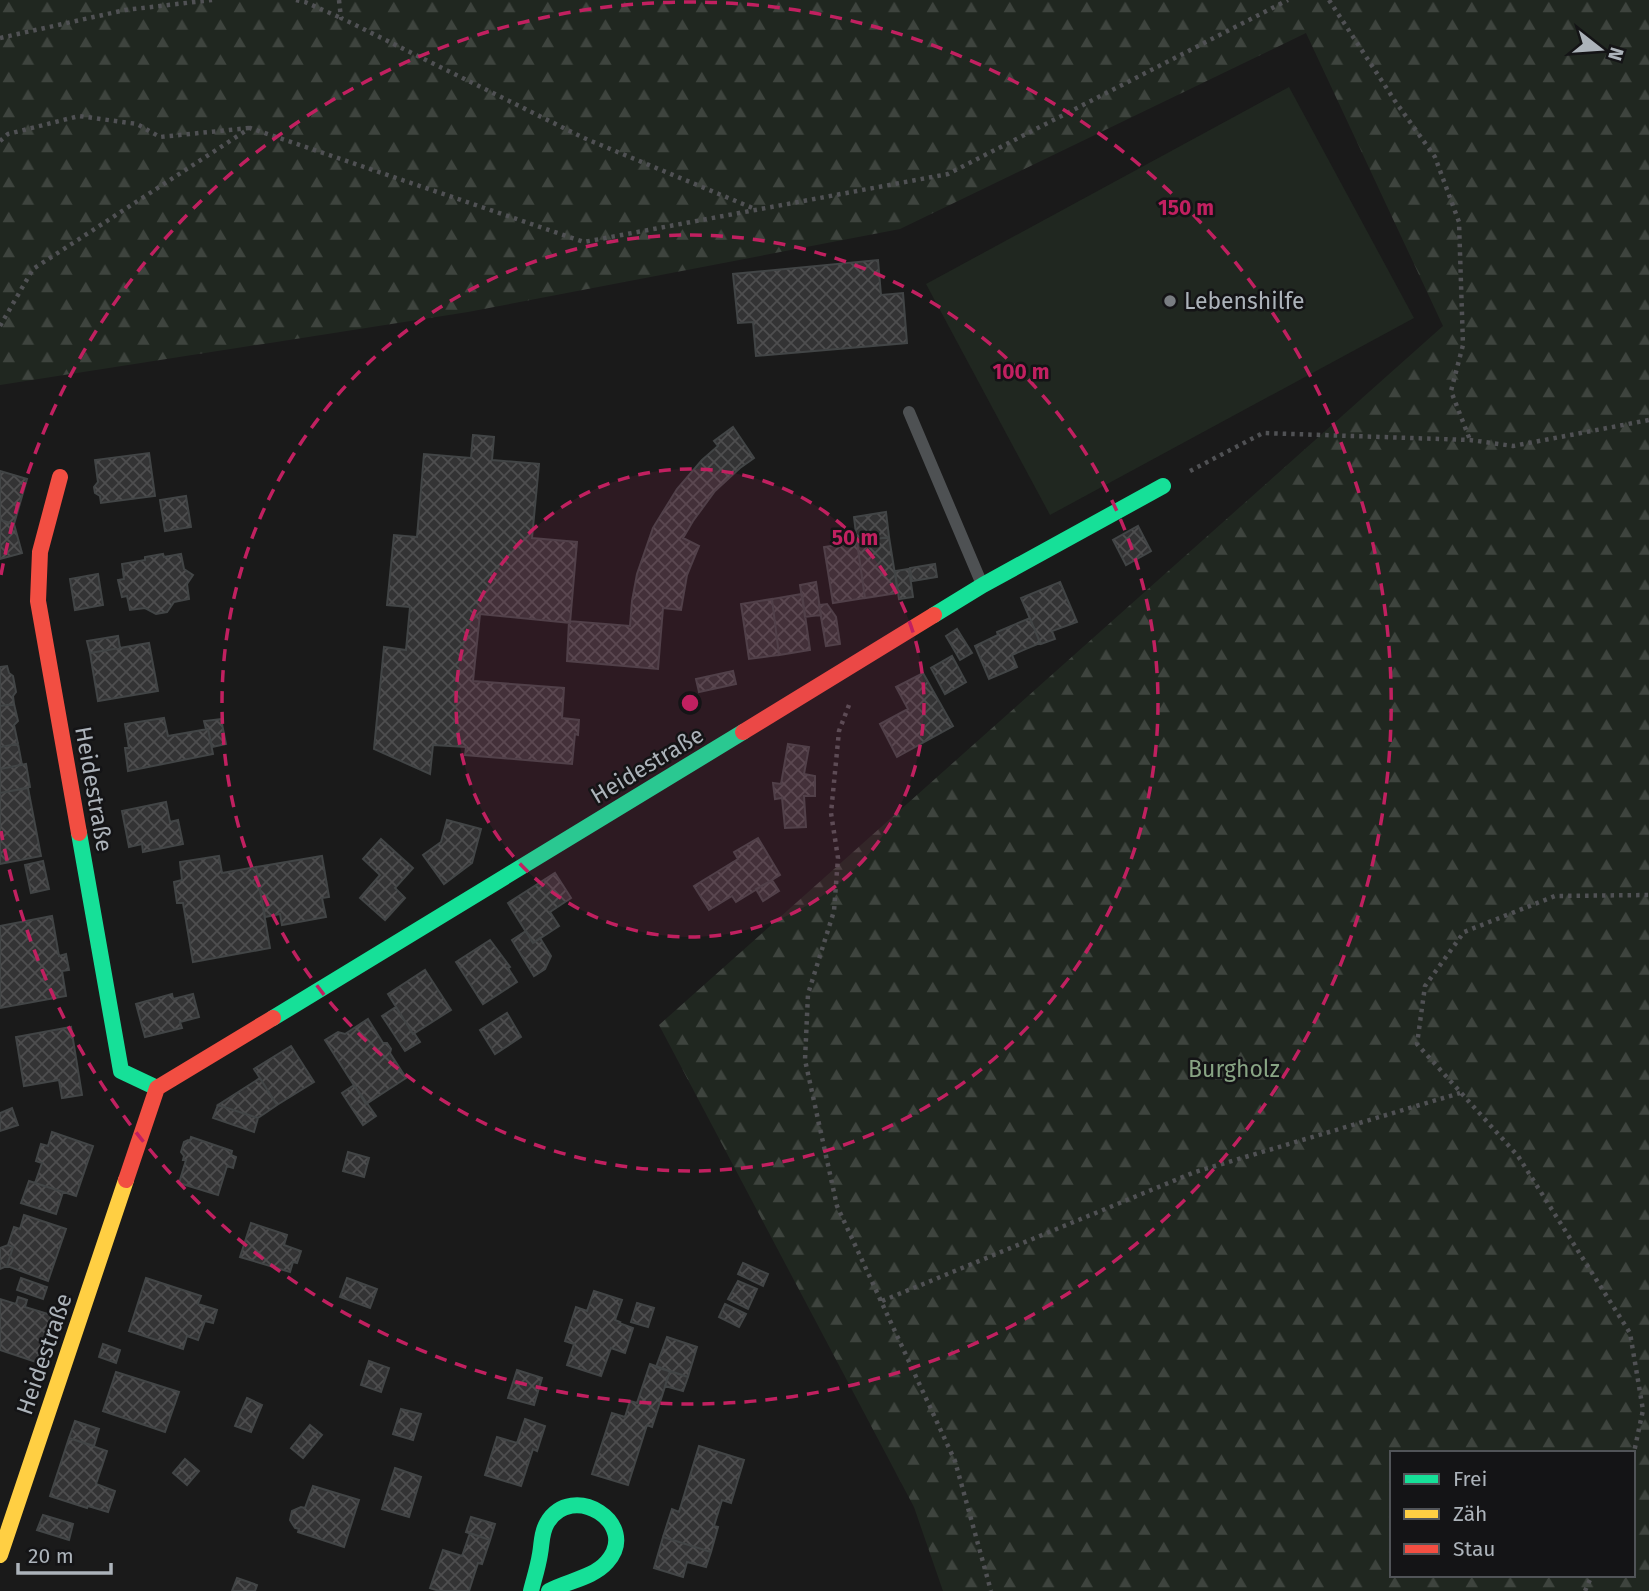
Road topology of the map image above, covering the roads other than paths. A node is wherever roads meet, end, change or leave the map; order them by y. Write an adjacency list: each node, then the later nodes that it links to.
1 (909, 412): 4 (lane)
2 (60, 477): 5 (street, Heidestraße)
3 (1163, 486): 4 (street, Heidestraße)
4 (983, 585): 5 (street, Heidestraße)
5 (158, 1088): 6 (street, Heidestraße)
6 (0, 1555)
7 (531, 1591): 8 (street)
8 (550, 1591)

